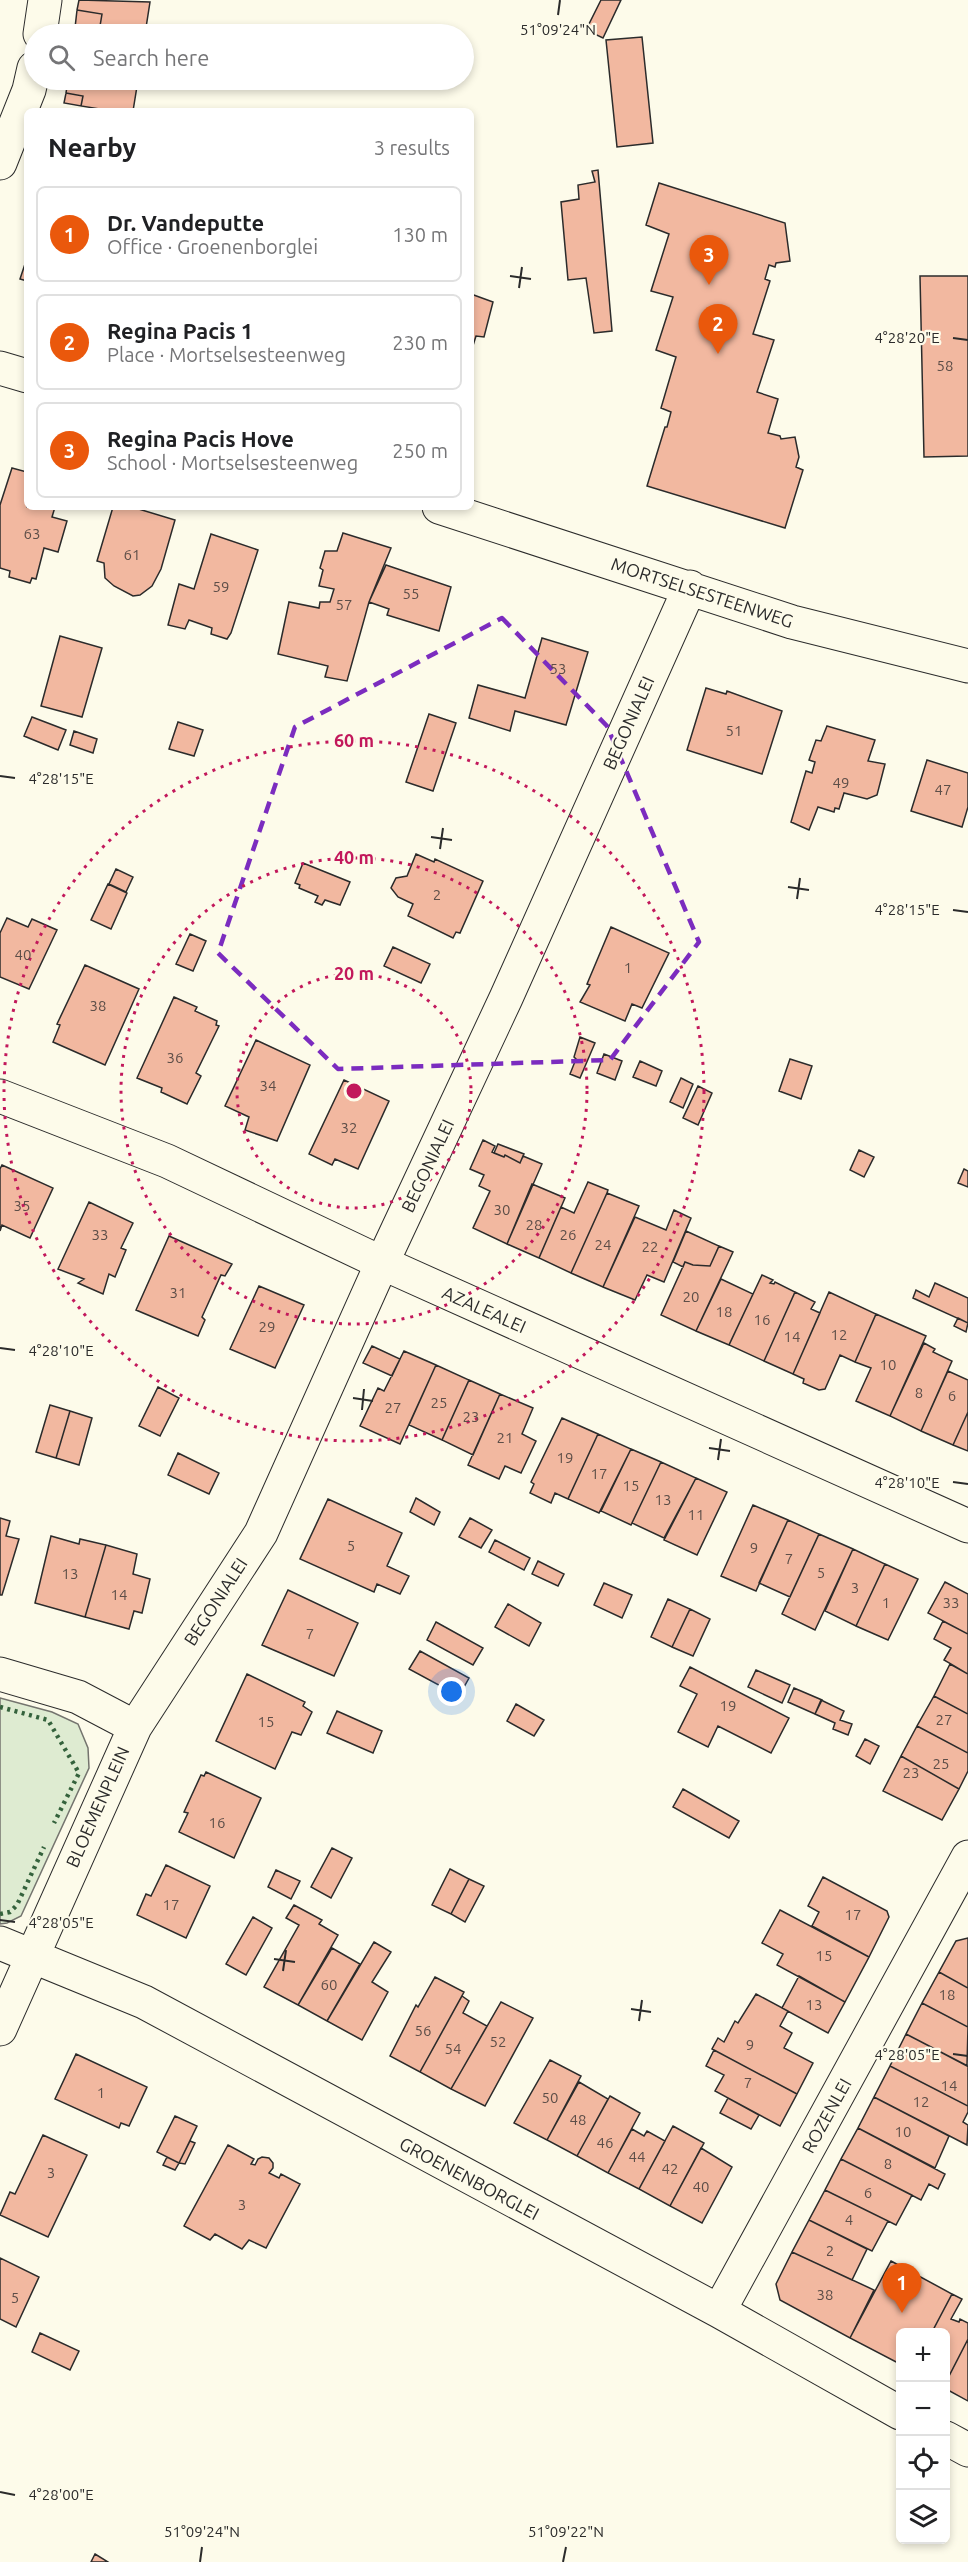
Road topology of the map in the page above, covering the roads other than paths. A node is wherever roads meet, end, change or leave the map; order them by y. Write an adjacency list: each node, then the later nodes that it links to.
1 (45, 0): 2 (street)
2 (41, 24)
3 (29, 90): 4 (street)
4 (0, 163)
5 (0, 368): 6 (street)
6 (24, 375)
7 (448, 510): 8 (street, MORTSELSESTEENWEG)
8 (690, 587): 9 (street, MORTSELSESTEENWEG); 11 (street, BEGONIALEI)
9 (968, 666)
10 (0, 1096): 11 (street, AZALEALEI)
11 (382, 1263): 12 (street, AZALEALEI); 14 (street, BEGONIALEI)
12 (968, 1526)
13 (0, 1674): 14 (street, BLOEMENPLEIN)
14 (135, 1727): 17 (street, BLOEMENPLEIN)
15 (964, 1877): 19 (street, ROZENLEI)
16 (0, 1943): 17 (street)
17 (33, 1956): 18 (street, BLOEMENPLEIN); 19 (street, GROENENBORGLEI)
18 (0, 2029)
19 (719, 2311): 20 (street, GROENENBORGLEI)
20 (896, 2410)
21 (950, 2441): 22 (street)
22 (968, 2450)

